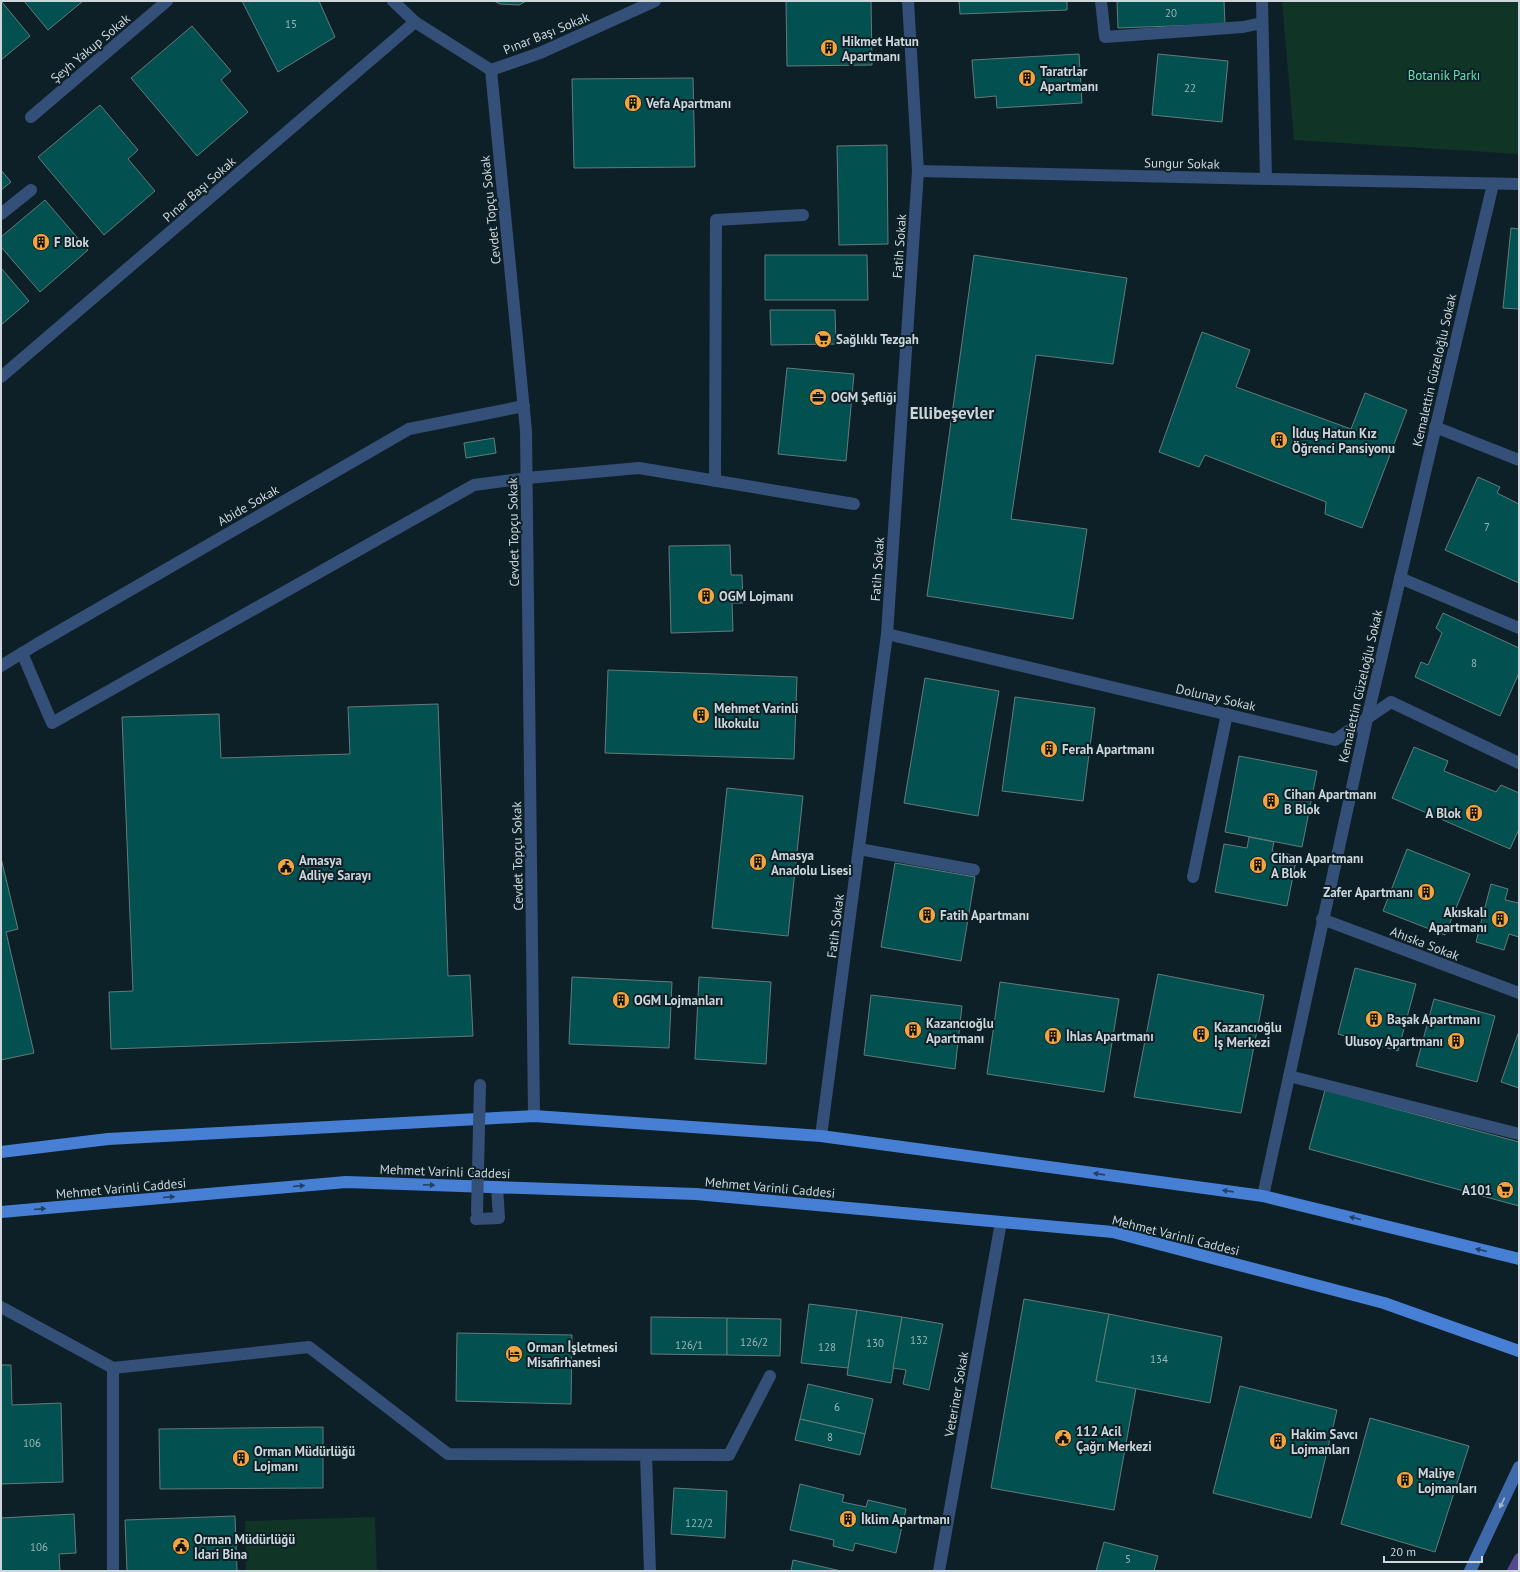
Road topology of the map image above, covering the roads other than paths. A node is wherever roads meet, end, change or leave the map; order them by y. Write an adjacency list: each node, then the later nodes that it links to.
1 (167, 1): 10 (street, Şeyh Yakup Sokak)
2 (393, 1): 7 (street)
3 (655, 1): 9 (street, Pınar Başı Sokak)
4 (908, 1): 11 (street, Fatih Sokak)
5 (1101, 1): 8 (street)
6 (1262, 1): 8 (street)
7 (415, 22): 9 (street); 18 (street, Pınar Başı Sokak)
8 (1262, 23): 12 (street)
9 (491, 70): 19 (street, Cevdet Topçu Sokak)
10 (31, 117)
11 (918, 171): 12 (street, Sungur Sokak); 27 (street, Fatih Sokak)
12 (1266, 179): 13 (street)
13 (1493, 184): 14 (street); 20 (street, Kemalettin Güzeloğlu Sokak)
14 (1519, 184)
15 (31, 190): 16 (street)
16 (1, 214)
17 (804, 215): 23 (street)
18 (1, 377)
19 (524, 406): 22 (street, Cevdet Topçu Sokak); 28 (street, Abide Sokak)
20 (1435, 427): 21 (street); 25 (street, Kemalettin Güzeloğlu Sokak)
21 (1519, 460)
22 (527, 478): 23 (street); 28 (street); 40 (street, Cevdet Topçu Sokak)
23 (714, 481): 24 (street)
24 (854, 504)
25 (1400, 578): 26 (street); 31 (street, Kemalettin Güzeloğlu Sokak)
26 (1519, 628)
27 (887, 634): 30 (street, Dolunay Sokak); 33 (street, Fatih Sokak)
28 (22, 653): 29 (street, Abide Sokak)
29 (1, 666)
30 (1227, 714): 31 (street, Dolunay Sokak); 35 (street)
31 (1367, 719): 32 (street, Dolunay Sokak); 36 (street, Kemalettin Güzeloğlu Sokak)
32 (1519, 763)
33 (859, 849): 34 (street); 42 (street, Fatih Sokak)
34 (974, 870)
35 (1192, 877)
36 (1322, 919): 37 (street, Ahıska Sokak); 38 (street, Kemalettin Güzeloğlu Sokak)
37 (1519, 993)
38 (1288, 1076): 41 (street); 45 (street, Kemalettin Güzeloğlu Sokak)
39 (480, 1085): 44 (street, bridge)
40 (534, 1116): 42 (main road); 43 (main road)
41 (1519, 1134)
42 (821, 1136): 45 (main road, one-way to 42)
43 (1, 1152)
44 (497, 1187): 46 (main road, Mehmet Varinli Caddesi, one-way to 44); 47 (main road, Mehmet Varinli Caddesi)
45 (1263, 1196): 48 (main road, one-way to 45)
46 (1, 1212)
47 (1001, 1222): 50 (main road, Mehmet Varinli Caddesi); 57 (street, Veteriner Sokak)
48 (1519, 1259)
49 (1, 1307): 51 (street)
50 (1519, 1351)
51 (113, 1368): 53 (street); 55 (street)
52 (770, 1376): 53 (street)
53 (646, 1455): 56 (street)
54 (1519, 1468): 58 (street, one-way to 58)
55 (113, 1571)
56 (650, 1571)
57 (940, 1571)
58 (1470, 1571)

